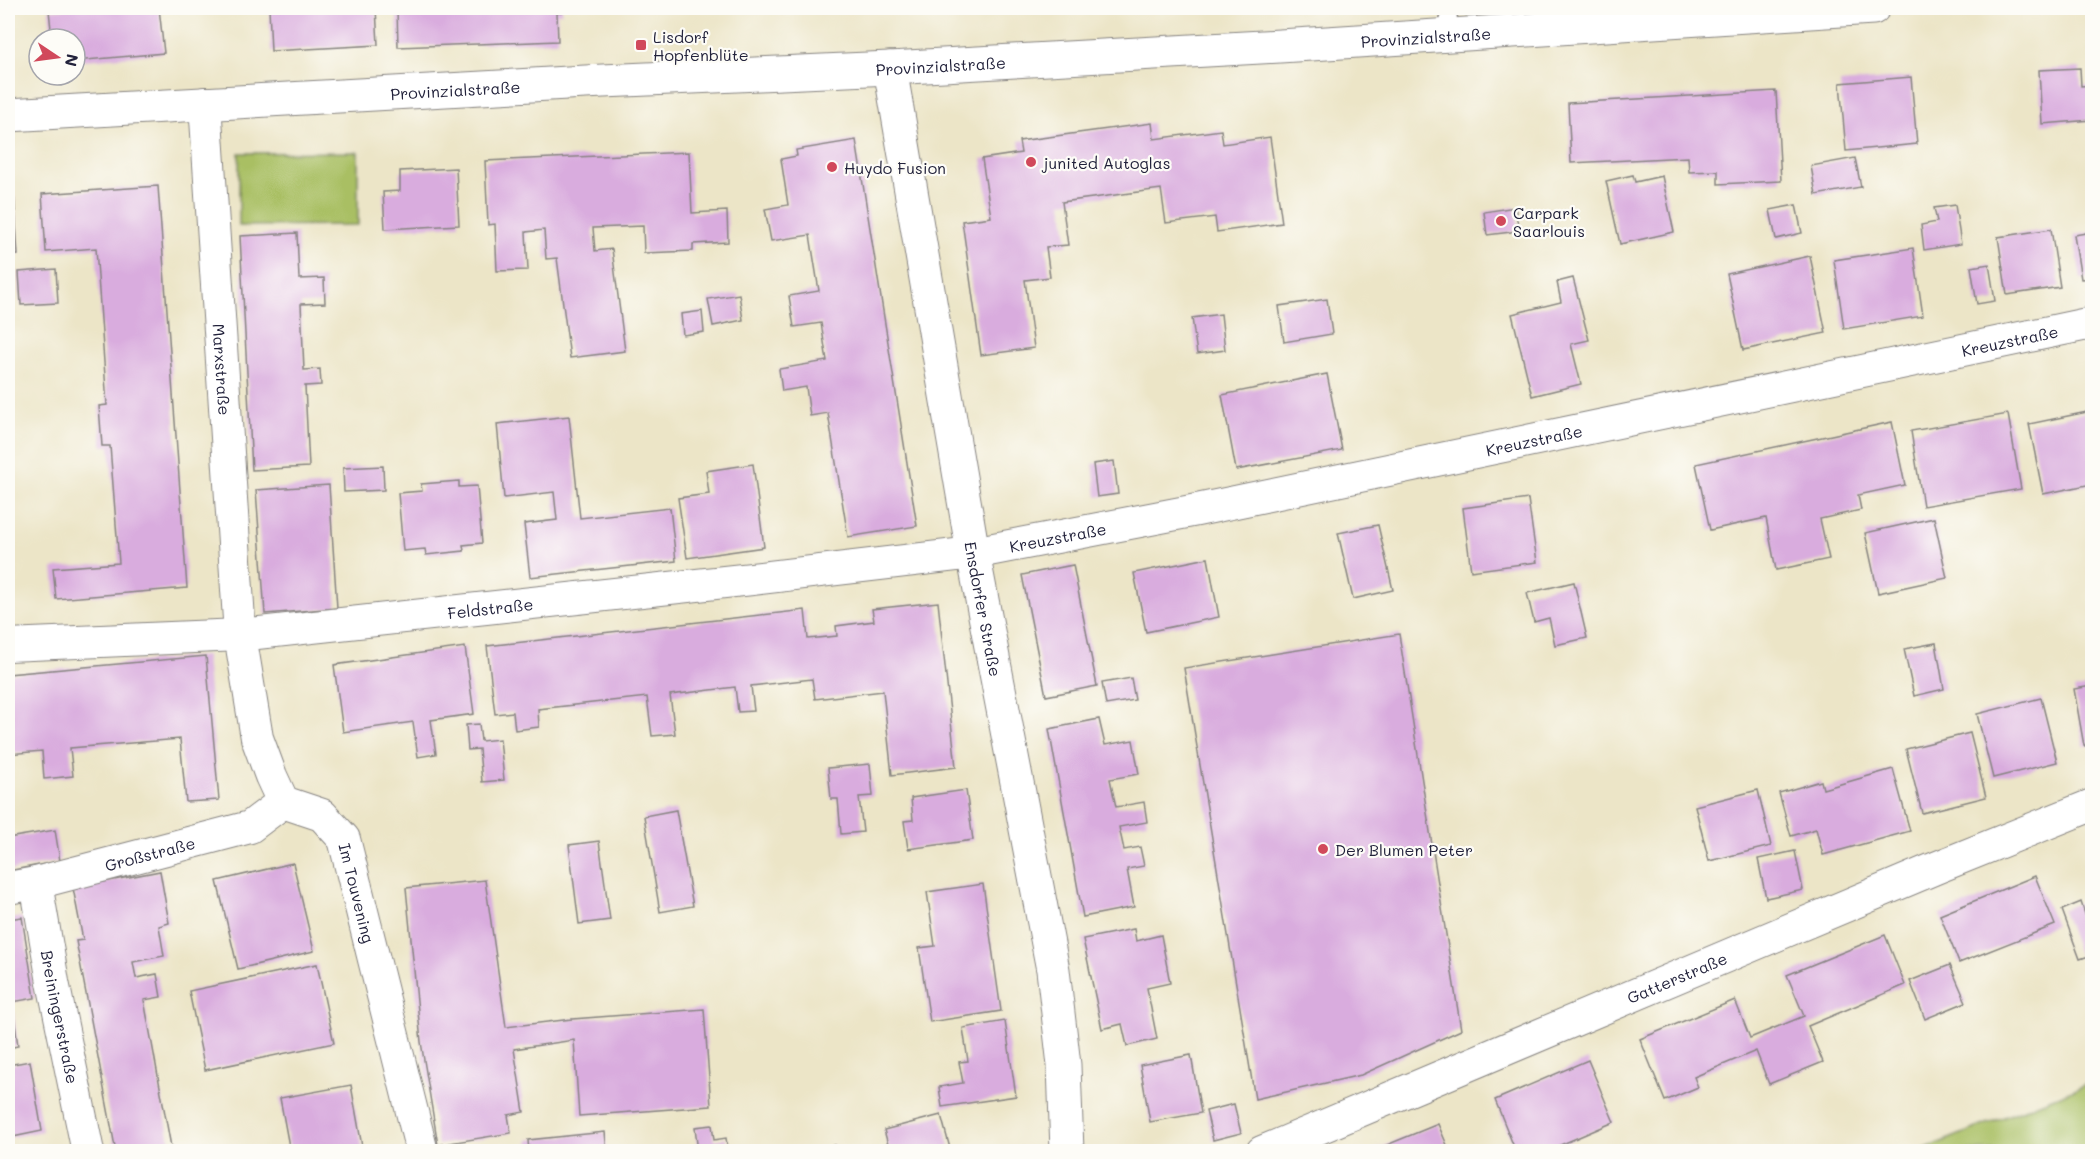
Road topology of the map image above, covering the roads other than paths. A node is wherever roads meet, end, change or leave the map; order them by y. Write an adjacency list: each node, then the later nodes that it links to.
1 (1873, 8): 2 (main road, Provinzialstraße)
2 (1624, 16): 3 (main road, Provinzialstraße)
3 (1449, 21): 4 (main road, Provinzialstraße)
4 (890, 68): 5 (main road, Provinzialstraße); 8 (main road, Ensdorfer Straße)
5 (205, 103): 6 (main road, Provinzialstraße); 9 (street, Marxstraße)
6 (8, 115)
7 (2092, 323): 8 (street, Kreuzstraße)
8 (973, 553): 9 (street, Feldstraße); 16 (main road, Ensdorfer Straße)
9 (240, 635): 10 (street, Feldstraße); 11 (street)
10 (8, 645)
11 (283, 802): 13 (street, Großstraße); 15 (street, Im Touvening)
12 (2092, 805): 17 (street, Gatterstraße)
13 (22, 886): 14 (street, Breiningerstraße)
14 (88, 1152)
15 (422, 1152)
16 (1067, 1152)
17 (1262, 1152)

